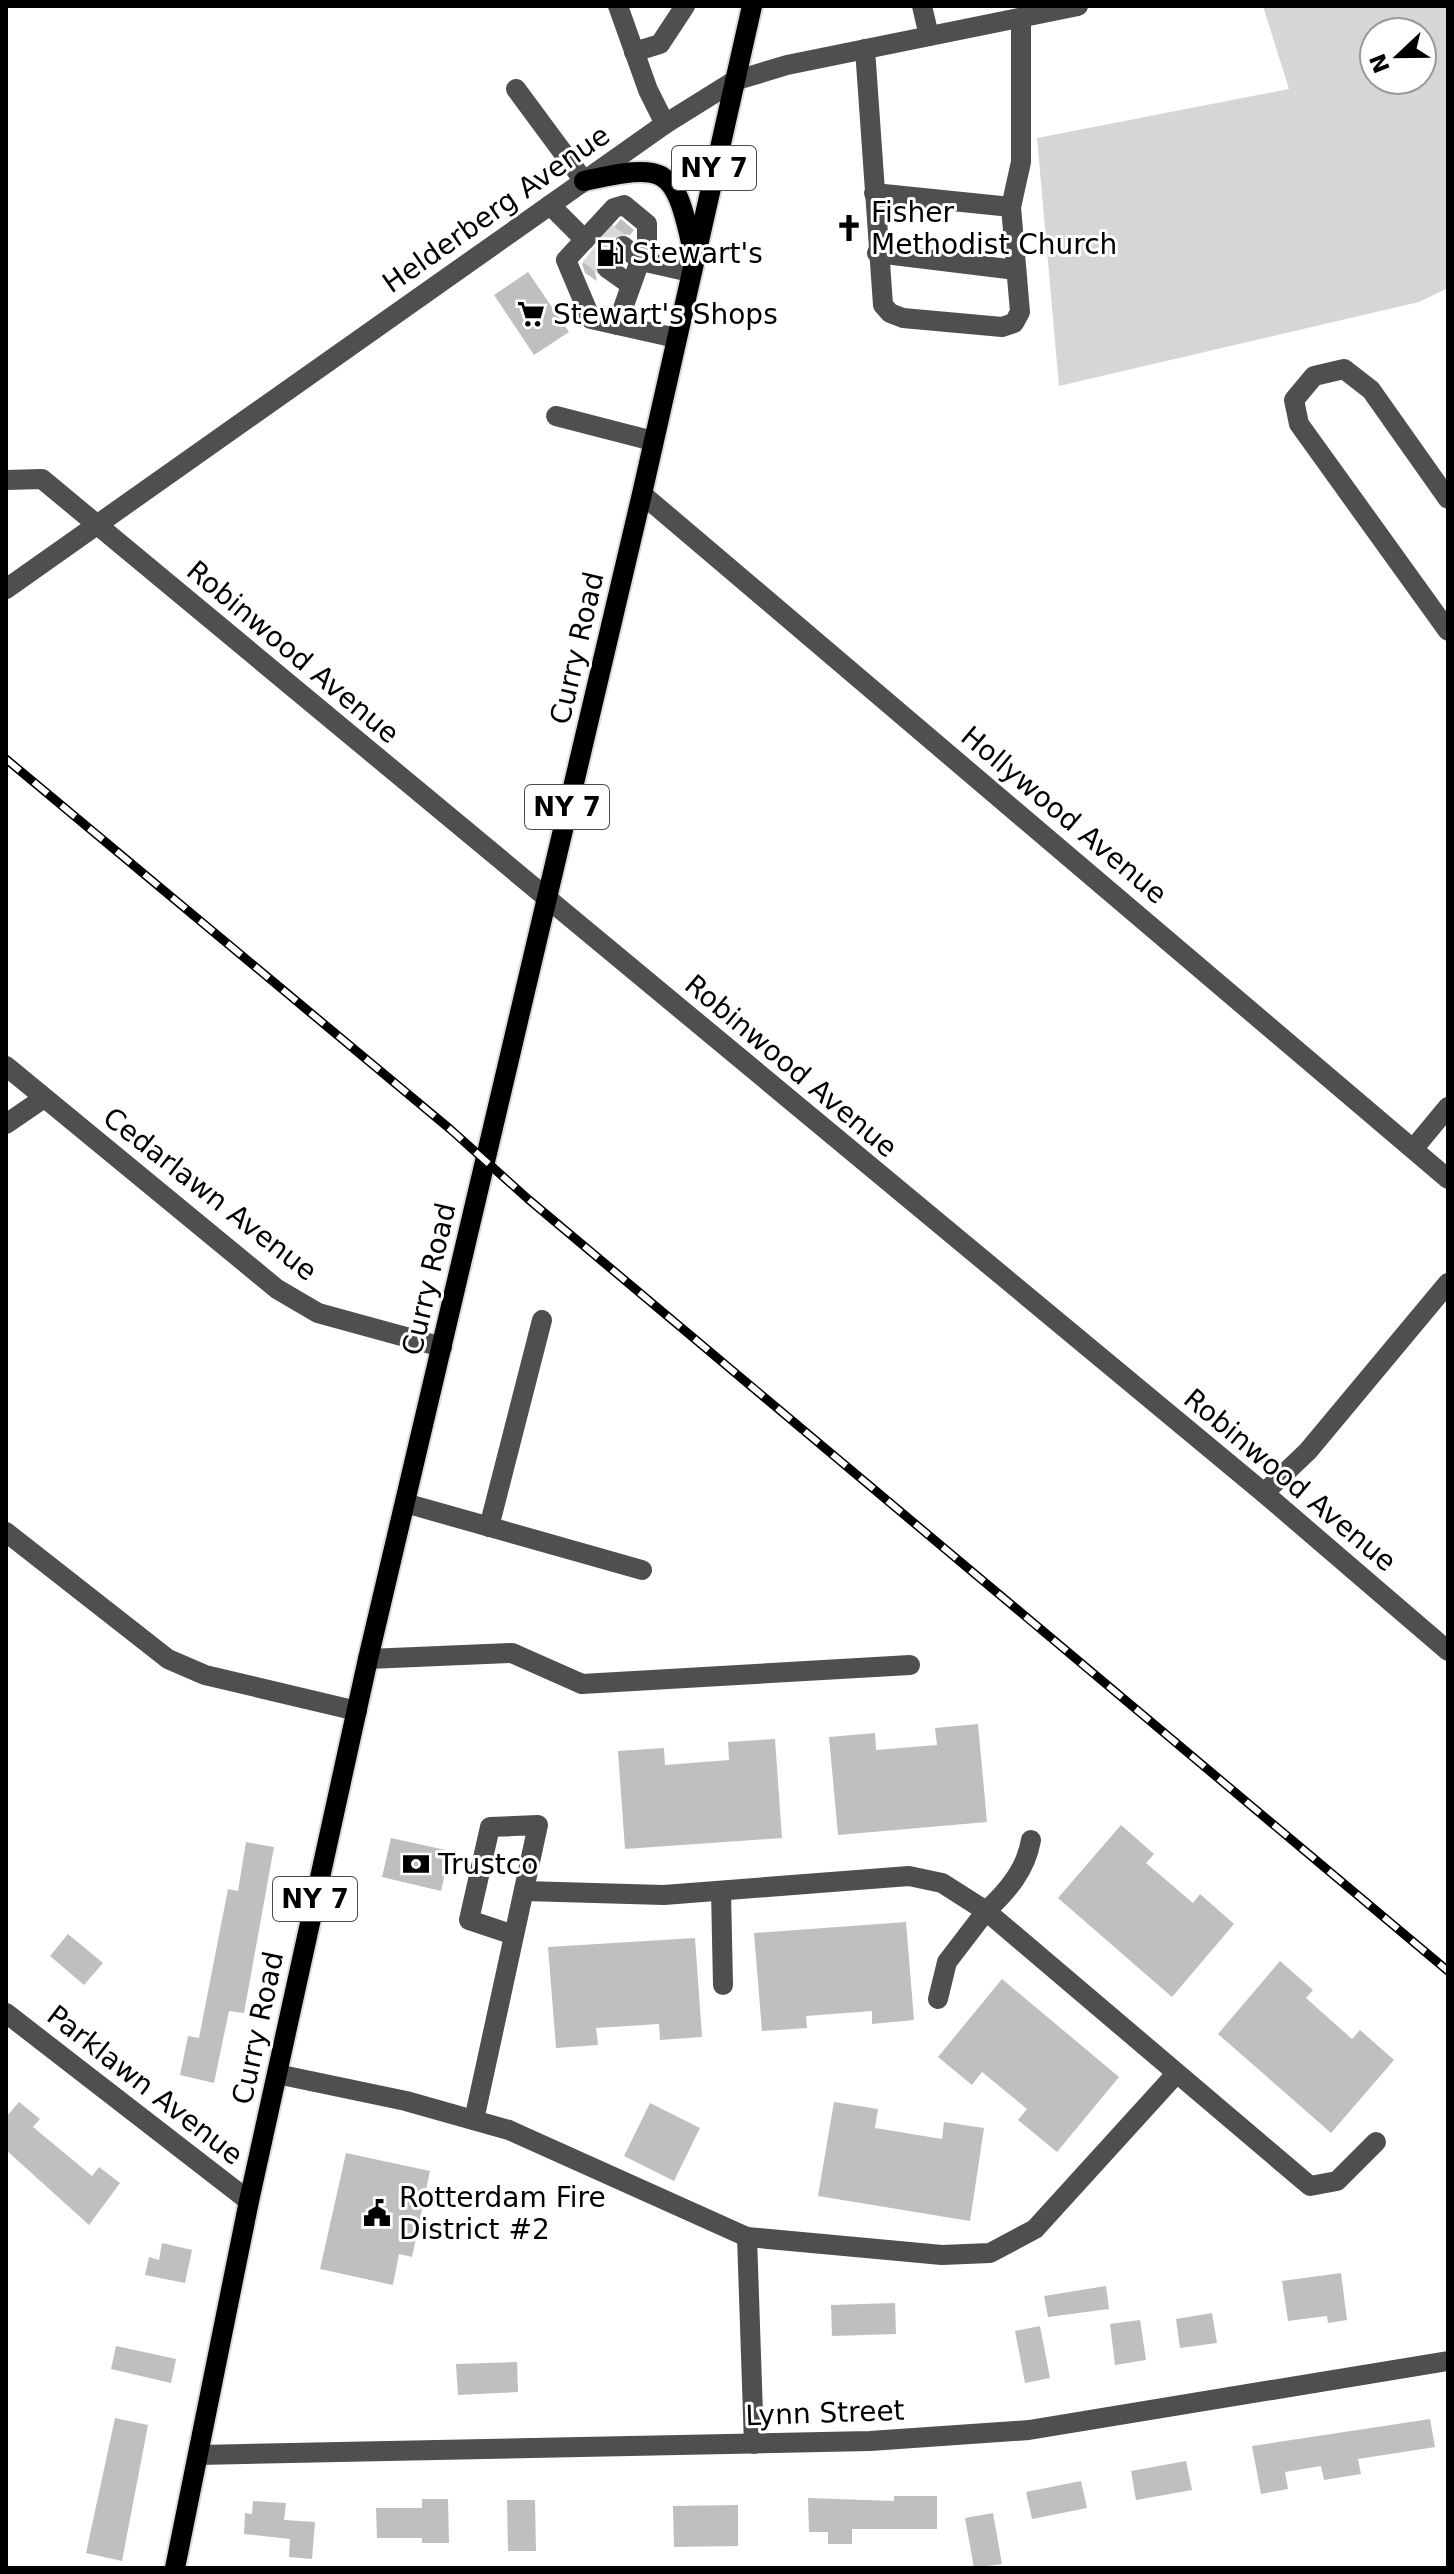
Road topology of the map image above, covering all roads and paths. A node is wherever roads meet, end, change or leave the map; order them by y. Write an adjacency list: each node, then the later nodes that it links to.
1 (618, 6): 9 (street)
2 (685, 6): 9 (street)
3 (922, 6): 7 (street)
4 (1078, 6): 6 (street, Helderberg Avenue)
5 (747, 7): 10 (main road, Curry Road / NY 7)
6 (1021, 18): 7 (street, Helderberg Avenue); 16 (street)
7 (929, 36): 8 (street, Helderberg Avenue)
8 (865, 49): 10 (street, Helderberg Avenue); 14 (street)
9 (634, 52): 12 (street)
10 (734, 81): 12 (street, Helderberg Avenue); 21 (main road, Curry Road / NY 7)
11 (516, 89): 13 (street)
12 (665, 124): 13 (street, Helderberg Avenue)
13 (584, 181): 15 (street, Helderberg Avenue); 21 (main road)
14 (874, 193): 16 (street); 19 (street)
15 (550, 205): 17 (street); 32 (street, Helderberg Avenue)
16 (1011, 207): 23 (street)
17 (591, 240): 20 (street); 25 (street)
18 (623, 246): 20 (street)
19 (877, 253): 23 (street); 23 (street)
20 (641, 261): 21 (street); 24 (street)
21 (692, 263): 26 (main road, Curry Road / NY 7)
22 (607, 268): 24 (street)
23 (1016, 270)
24 (631, 285): 25 (street)
25 (617, 325): 26 (street)
26 (676, 338): 28 (main road, Curry Road / NY 7)
27 (556, 416): 28 (street)
28 (653, 441): 30 (main road, Curry Road / NY 7)
29 (6, 480): 32 (street, Robinwood Avenue)
30 (642, 494): 35 (main road, Curry Road / NY 7); 40 (street, Hollywood Avenue)
31 (1448, 499): 34 (street)
32 (97, 525): 33 (street, Helderberg Avenue); 35 (street, Robinwood Avenue)
33 (6, 589)
34 (1448, 631)
35 (545, 899): 44 (main road, Curry Road / NY 7); 45 (street, Robinwood Avenue)
36 (6, 1066): 37 (street, Cedarlawn Avenue)
37 (44, 1098): 39 (street); 44 (street, Cedarlawn Avenue)
38 (1448, 1107): 40 (street)
39 (6, 1124)
40 (1414, 1148): 41 (street, Hollywood Avenue)
41 (1448, 1179)
42 (1448, 1283): 45 (street)
43 (542, 1320): 47 (street)
44 (442, 1347): 46 (main road, Curry Road / NY 7)
45 (1264, 1493): 50 (street, Robinwood Avenue)
46 (405, 1503): 47 (street); 51 (main road, Curry Road / NY 7)
47 (489, 1527): 49 (street)
48 (6, 1532): 53 (street)
49 (642, 1570)
50 (1448, 1651)
51 (368, 1659): 52 (street); 53 (main road, Curry Road / NY 7)
52 (910, 1665)
53 (357, 1711): 62 (main road, Curry Road / NY 7)
54 (1031, 1840): 57 (street)
55 (524, 1891): 56 (street); 58 (street); 58 (street)
56 (721, 1891): 57 (street); 59 (street)
57 (986, 1911): 60 (street); 63 (street)
58 (514, 1935): 64 (street)
59 (723, 1985)
60 (938, 1999)
61 (6, 2013): 66 (street, Parklawn Avenue)
62 (277, 2074): 64 (street); 66 (main road, Curry Road / NY 7)
63 (1176, 2074): 65 (street); 67 (street)
64 (474, 2120): 67 (street)
65 (1376, 2142)
66 (249, 2201): 70 (main road, Curry Road / NY 7)
67 (747, 2237): 69 (street)
68 (1448, 2361): 69 (street, Lynn Street)
69 (754, 2444): 70 (street, Lynn Street)
70 (199, 2455): 71 (main road, Curry Road / NY 7)
71 (175, 2568)

